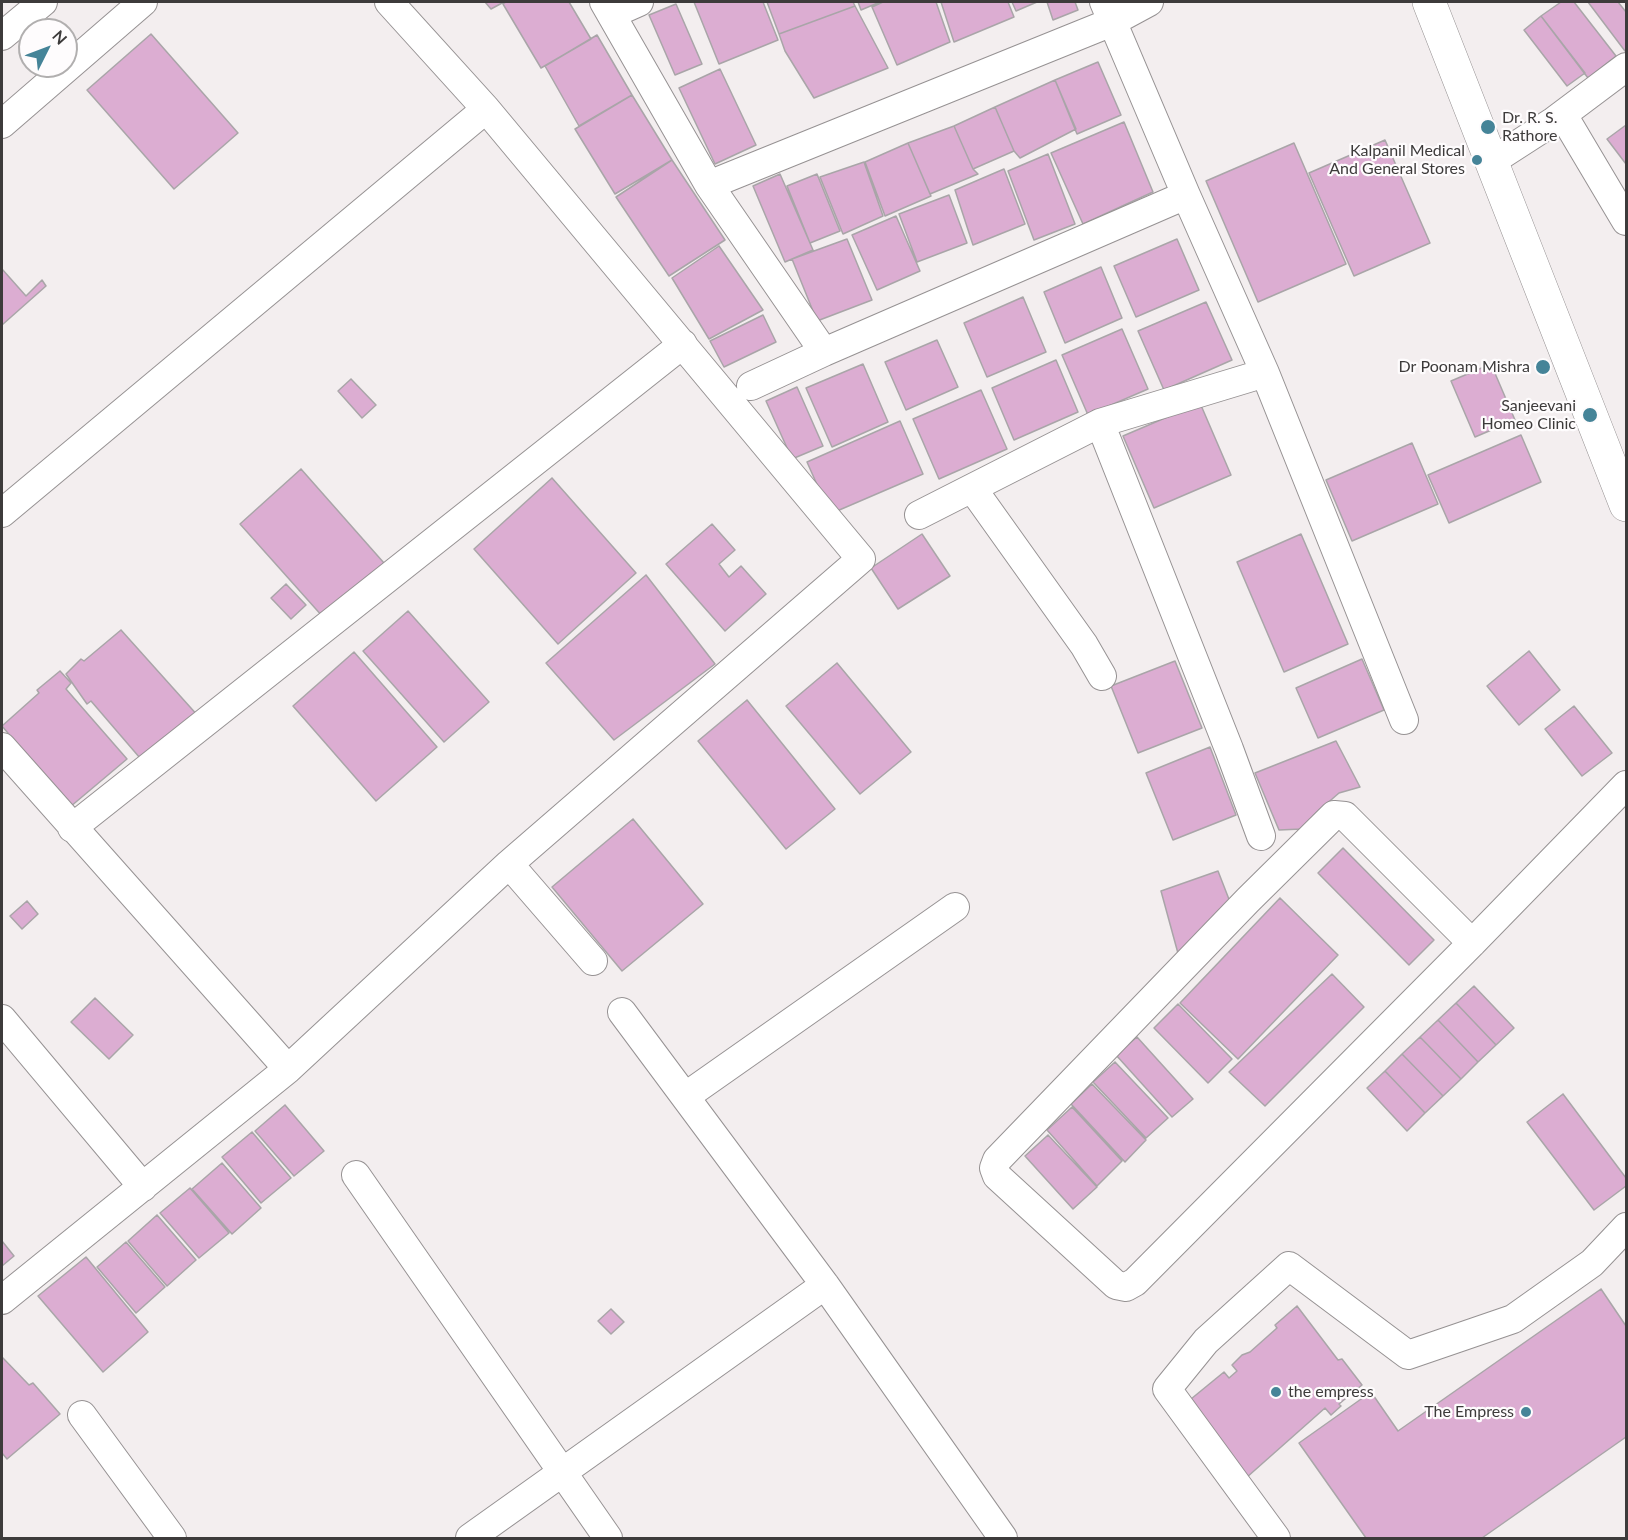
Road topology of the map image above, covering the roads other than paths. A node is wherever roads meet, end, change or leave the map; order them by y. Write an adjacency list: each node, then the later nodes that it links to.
1 (43, 2): 9 (street)
2 (143, 2): 13 (street)
3 (389, 2): 11 (street)
4 (639, 2): 7 (street)
5 (1149, 2): 8 (street)
6 (1429, 2): 14 (street)
7 (608, 8): 15 (street)
8 (1108, 12): 15 (street); 16 (street)
9 (2, 36)
10 (1626, 67): 12 (street)
11 (486, 109): 18 (street); 25 (street)
12 (1563, 115): 14 (street); 17 (street)
13 (2, 124)
14 (1492, 161): 24 (street)
15 (709, 185): 19 (street)
16 (1186, 195): 19 (street); 20 (street)
17 (1626, 221)
18 (683, 344): 31 (street); 33 (street)
19 (824, 352): 21 (street)
20 (1265, 373): 22 (street); 28 (street)
21 (751, 386)
22 (1100, 423): 23 (street); 32 (street)
23 (972, 488): 26 (street); 27 (street)
24 (1626, 505)
25 (2, 513)
26 (919, 515)
27 (1102, 676)
28 (1404, 720)
29 (2, 747): 31 (street)
30 (1626, 785): 35 (street)
31 (72, 828): 39 (street)
32 (1261, 836)
33 (509, 864): 36 (street); 39 (street)
34 (955, 907): 40 (street)
35 (1472, 943): 35 (street)
36 (593, 960)
37 (622, 1012): 40 (street)
38 (2, 1019): 42 (street)
39 (288, 1070): 42 (street)
40 (686, 1096): 46 (street)
41 (356, 1175): 49 (street)
42 (143, 1187): 47 (street)
43 (1626, 1227): 45 (street)
44 (1626, 1256): 45 (street)
45 (1592, 1263): 54 (street)
46 (825, 1285): 49 (street); 53 (street)
47 (2, 1300)
48 (82, 1415): 50 (street)
49 (563, 1472): 51 (street); 52 (street)
50 (172, 1539)
51 (470, 1539)
52 (608, 1539)
53 (1003, 1539)
54 (1276, 1539)

